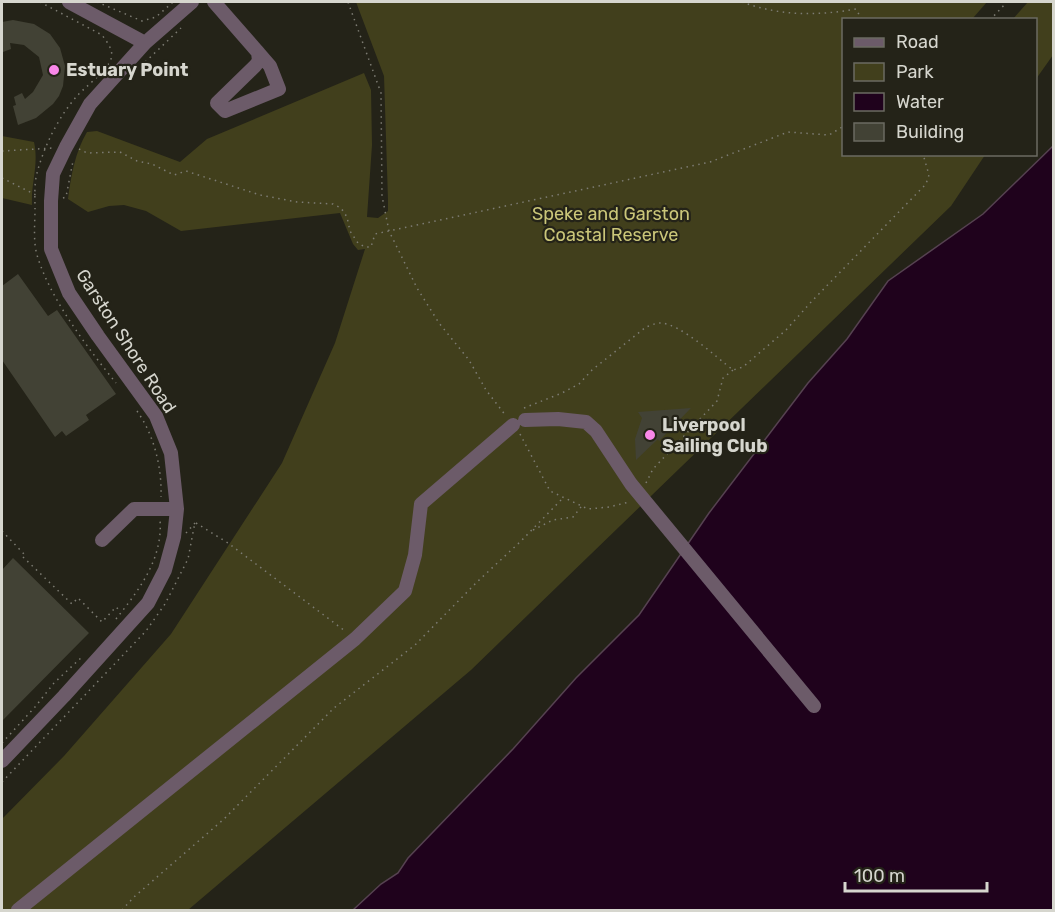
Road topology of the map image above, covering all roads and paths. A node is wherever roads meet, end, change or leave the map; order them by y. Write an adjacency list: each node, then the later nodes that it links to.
1 (40, 2): 17 (path)
2 (69, 2): 13 (street)
3 (97, 2): 4 (path)
4 (173, 2)
5 (192, 2): 13 (street, Garston Shore Road)
6 (214, 2): 14 (street)
7 (348, 2): 24 (path)
8 (742, 2): 10 (path)
9 (1007, 2): 11 (path)
10 (861, 18)
11 (992, 18)
12 (182, 27): 15 (path)
13 (145, 43): 19 (street, Garston Shore Road)
14 (260, 54): 14 (street)
15 (140, 67)
16 (842, 127): 24 (path)
17 (47, 149): 18 (path); 19 (path); 22 (path)
18 (2, 151)
19 (70, 152): 23 (street, Garston Shore Road); 23 (path); 24 (path)
20 (924, 156): 27 (path)
21 (2, 178): 22 (path)
22 (35, 194): 23 (path); 26 (path)
23 (51, 201): 25 (street, Garston Shore Road)
24 (389, 231): 30 (path)
25 (51, 249): 26 (street); 34 (street, Garston Shore Road)
26 (37, 254): 28 (path)
27 (733, 370): 30 (path); 31 (path)
28 (120, 387)
29 (137, 411): 35 (path)
30 (519, 423): 31 (street); 32 (path); 42 (street)
31 (641, 494): 33 (path); 44 (street)
32 (563, 498): 33 (path); 37 (path)
33 (581, 507): 37 (path)
34 (177, 509): 35 (street); 46 (street, Garston Shore Road)
35 (160, 510): 39 (street); 40 (path)
36 (195, 522): 42 (path)
37 (532, 530): 48 (path)
38 (2, 531): 40 (path)
39 (102, 540)
40 (122, 613): 41 (path)
41 (112, 626)
42 (355, 639): 47 (street)
43 (83, 656): 45 (path)
44 (814, 706)
45 (2, 743)
46 (2, 761)
47 (18, 910)
48 (122, 910)

